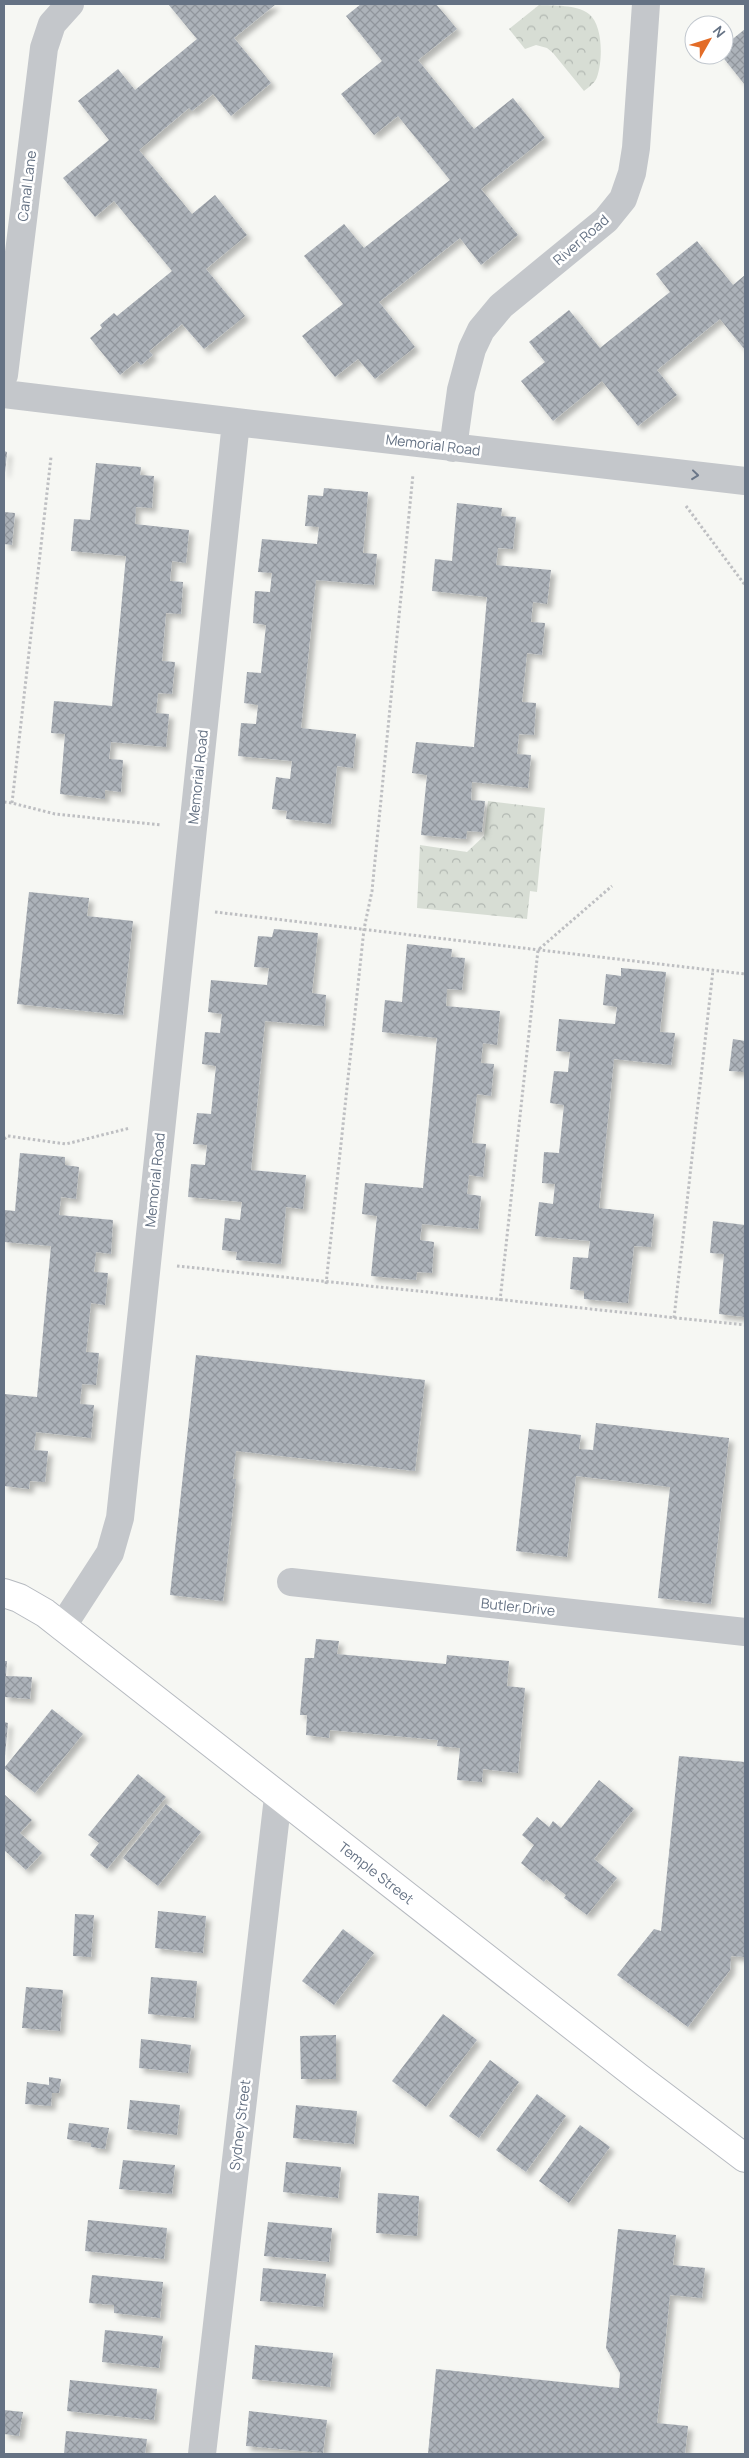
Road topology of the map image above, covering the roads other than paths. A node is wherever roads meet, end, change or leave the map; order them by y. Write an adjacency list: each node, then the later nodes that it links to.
1 (70, 4): 3 (street, Canal Lane)
2 (646, 4): 6 (street, River Road)
3 (4, 376)
4 (4, 394): 5 (street)
5 (236, 422): 6 (street, Memorial Road); 10 (street, Memorial Road)
6 (454, 448): 7 (street, Memorial Road, one-way to 7)
7 (745, 481)
8 (291, 1582): 11 (street, Butler Drive)
9 (4, 1593): 10 (street, Temple Street)
10 (62, 1627): 12 (street, Temple Street)
11 (745, 1632)
12 (278, 1797): 13 (street, Temple Street); 14 (street, Sydney Street)
13 (745, 2158)
14 (202, 2454)

